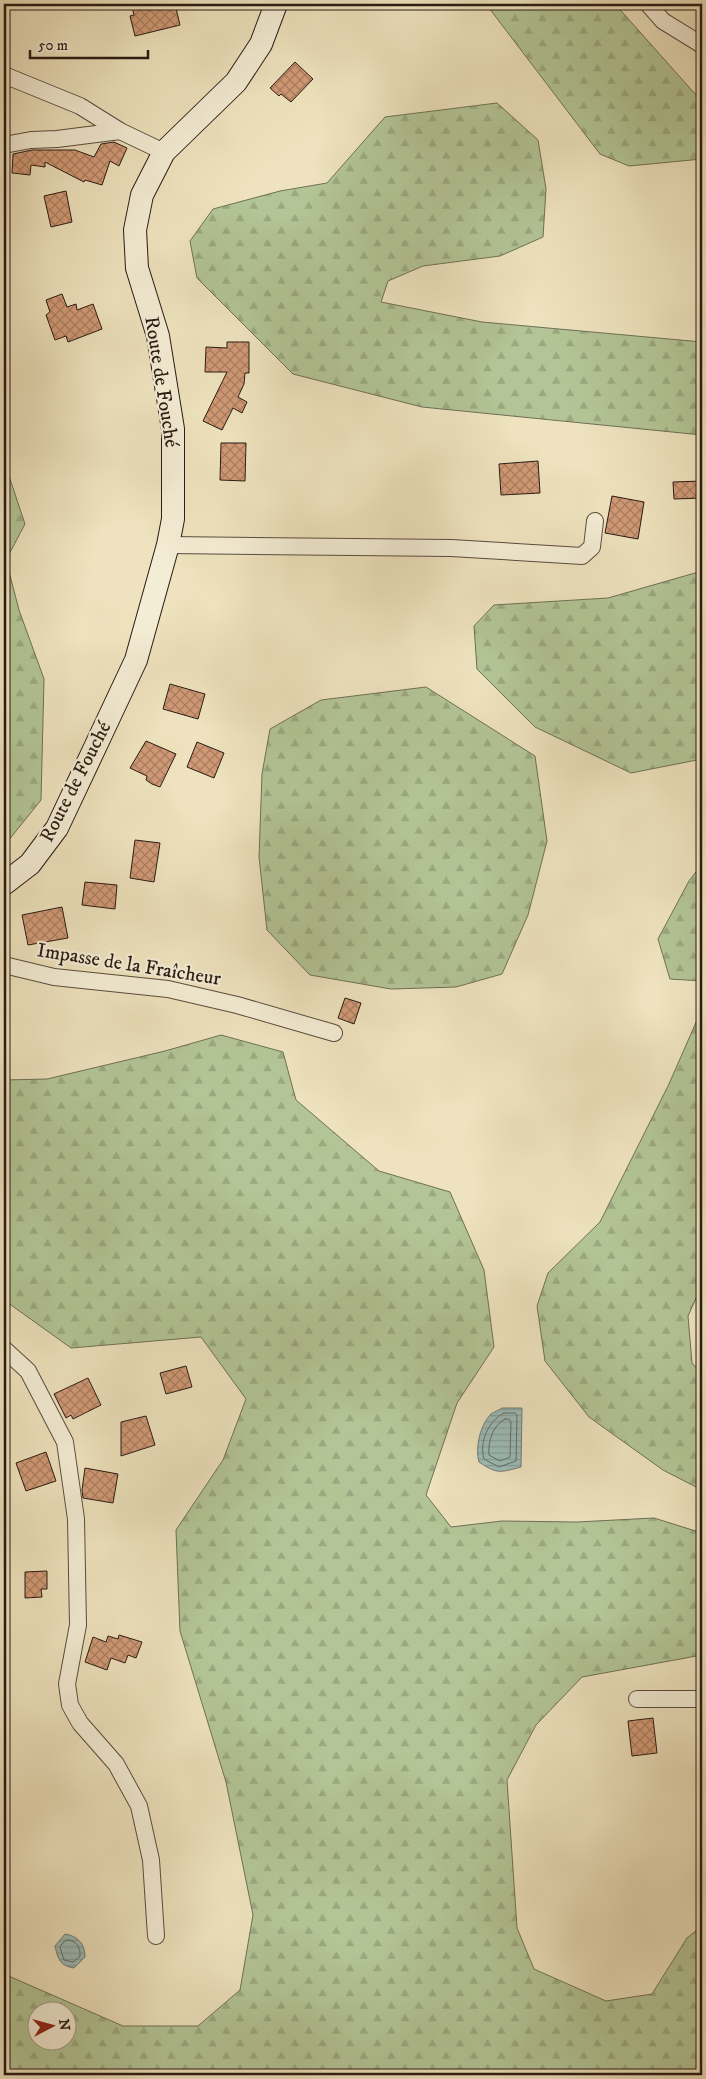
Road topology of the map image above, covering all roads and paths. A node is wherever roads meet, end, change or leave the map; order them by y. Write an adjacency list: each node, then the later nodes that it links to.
1 (276, 4): 7 (main road, Route de Fouché)
2 (648, 4): 3 (street)
3 (702, 45)
4 (4, 75): 5 (street)
5 (120, 131): 6 (street); 7 (street)
6 (4, 145)
7 (164, 152): 9 (main road, Route de Fouché)
8 (595, 520): 9 (street)
9 (168, 545): 10 (main road, Route de Fouché)
10 (4, 884)
11 (4, 965): 12 (street, Impasse de la Fraîcheur)
12 (334, 1033)
13 (4, 1349): 16 (street)
14 (637, 1699): 15 (street)
15 (702, 1699)
16 (156, 1936)

